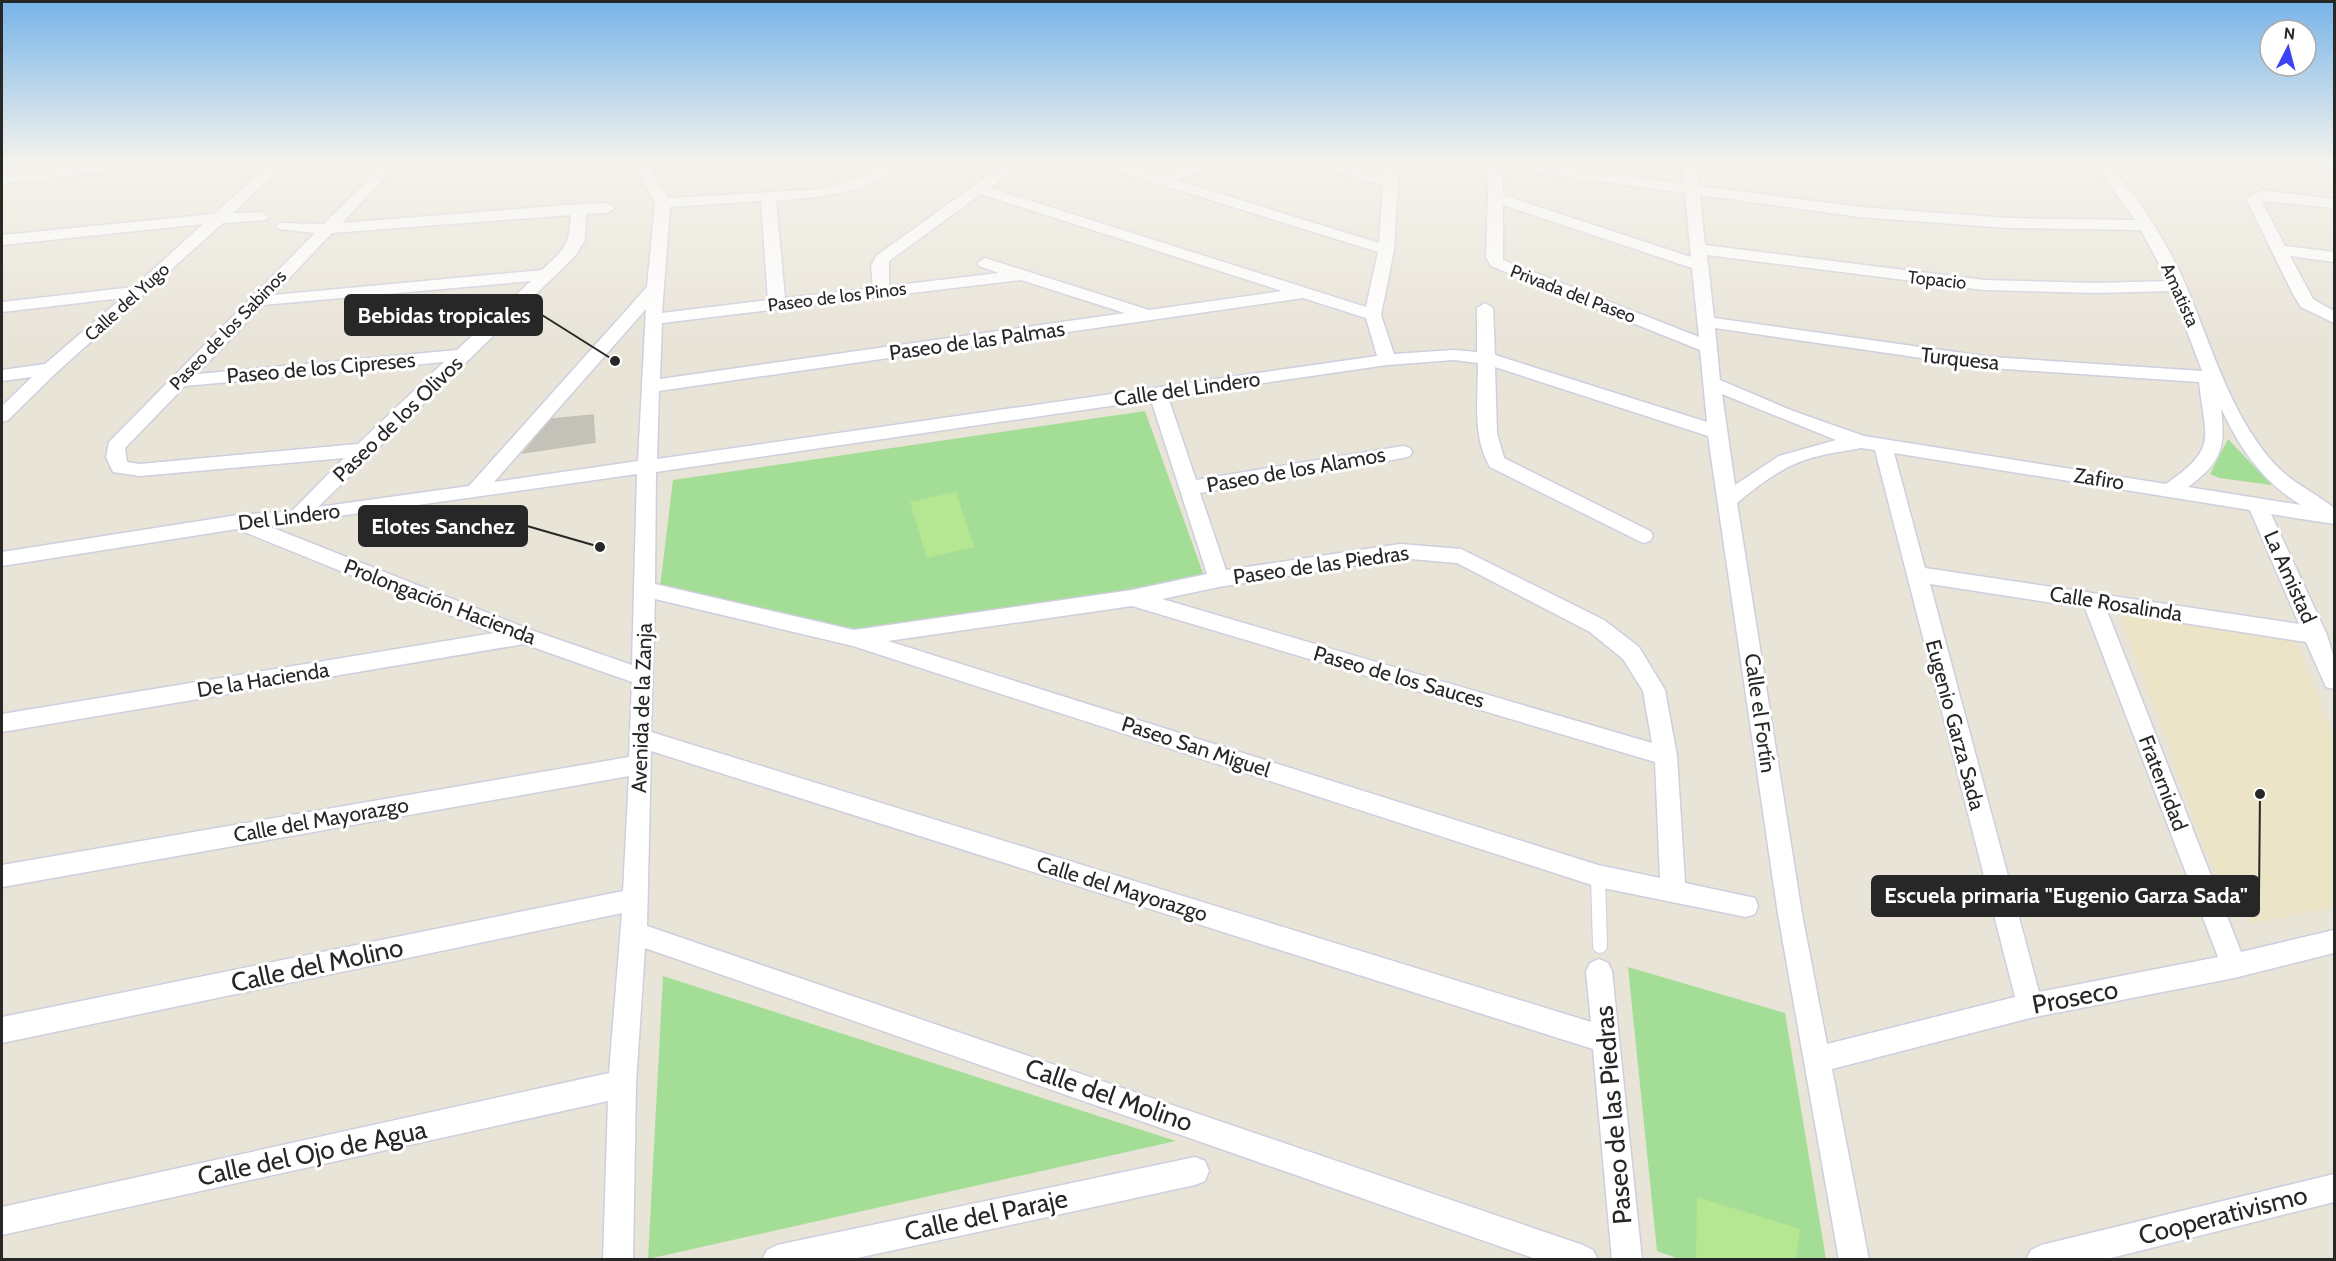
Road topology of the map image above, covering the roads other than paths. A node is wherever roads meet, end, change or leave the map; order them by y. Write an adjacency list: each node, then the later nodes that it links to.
1 (181, 222): 21 (street)
2 (215, 222): 31 (street, Calle del Yugo)
3 (334, 222): 20 (street, Paseo de los Sabinos)
4 (416, 222): 20 (street)
5 (578, 222): 27 (street, Paseo de los Olivos)
6 (661, 222): 30 (street, Avenida de la Zanja)
7 (770, 222): 35 (street)
8 (933, 222): 32 (street)
9 (1081, 222): 33 (street)
10 (1296, 222): 22 (street)
11 (1388, 222): 22 (street)
12 (1495, 222): 43 (street, Privada del Paseo)
13 (1578, 222): 24 (street, Topacio)
14 (1695, 222): 24 (street, Calle el Fortín)
15 (2016, 222): 18 (street)
16 (2146, 222): 18 (street, Amatista)
17 (2264, 222): 23 (street)
18 (2148, 225): 29 (street, Amatista)
19 (284, 226): 20 (street)
20 (326, 229): 34 (street, Paseo de los Sabinos)
21 (2, 240)
22 (1386, 250): 38 (street)
23 (2279, 250): 25 (street); 40 (street)
24 (1698, 257): 29 (street, Topacio); 42 (street, Calle el Fortín)
25 (2334, 257)
26 (985, 263): 28 (street, Paseo de los Pinos)
27 (549, 274): 34 (street); 44 (street, Paseo de los Olivos)
28 (1021, 275): 32 (street, Paseo de los Pinos); 39 (street, Paseo de los Pinos)
29 (2178, 286): 49 (street, Amatista)
30 (655, 288): 41 (street, Avenida de la Zanja); 61 (street)
31 (140, 291): 36 (street); 47 (street, Calle del Yugo)
32 (881, 291): 35 (street, Paseo de los Pinos)
33 (1303, 293): 38 (street); 39 (street, Paseo de las Palmas)
34 (257, 301): 50 (street, Paseo de los Sabinos)
35 (777, 304): 41 (street, Paseo de los Pinos)
36 (2, 307)
37 (1485, 308): 45 (street)
38 (1374, 315): 46 (street)
39 (1154, 316): 52 (street, Paseo de las Palmas)
40 (2334, 318)
41 (654, 319): 52 (street, Avenida de la Zanja)
42 (1707, 322): 43 (street, Calle el Fortín); 49 (street, Turquesa)
43 (1709, 347): 51 (street, Calle el Fortín)
44 (464, 355): 50 (street, Paseo de los Cipreses); 57 (street, Paseo de los Olivos)
45 (1486, 358): 46 (street, Calle del Lindero); 55 (street, Calle del Lindero); 68 (street)
46 (1387, 360): 53 (street, Calle del Lindero)
47 (50, 369): 48 (street); 54 (street, Calle del Yugo)
48 (2, 375)
49 (2210, 376): 62 (street, Amatista); 65 (street, Amatista)
50 (178, 381): 57 (street, Paseo de los Sabinos)
51 (1713, 383): 55 (street, Calle el Fortín); 56 (street, Zafiro)
52 (652, 386): 59 (street, Avenida de la Zanja)
53 (1158, 394): 59 (street, Calle del Lindero); 60 (street)
54 (2, 416)
55 (1717, 432): 63 (street, Calle el Fortín)
56 (1873, 443): 62 (street, Zafiro); 63 (street, Zafiro); 70 (street, Eugenio Garza Sada)
57 (363, 450): 66 (street, Paseo de los Olivos)
58 (1403, 452): 60 (street, Paseo de los Alamos)
59 (647, 466): 61 (street, Del Lindero); 72 (street, Avenida de la Zanja)
60 (1189, 488): 71 (street)
61 (475, 491): 66 (street, Del Lindero)
62 (2169, 491): 64 (street, Zafiro)
63 (1728, 501): 96 (street, Calle el Fortín)
64 (2258, 506): 65 (street, Zafiro); 75 (street, La Amistad)
65 (2334, 517)
66 (297, 518): 67 (street, Del Lindero)
67 (238, 522): 69 (street, Del Lindero); 76 (street, Prolongación Hacienda)
68 (1643, 536)
69 (2, 559)
70 (1916, 574): 74 (street, Calle Rosalinda); 93 (street, Eugenio Garza Sada)
71 (1220, 579): 73 (street, Paseo de las Piedras); 82 (street, Paseo de las Piedras)
72 (645, 589): 77 (street, Paseo San Miguel); 78 (street, Avenida de la Zanja)
73 (1132, 598): 77 (street, Paseo de las Piedras); 82 (street, Paseo de los Sauces)
74 (2092, 600): 75 (street, Calle Rosalinda); 92 (street, Fraternidad)
75 (2316, 635): 79 (street, La Amistad)
76 (524, 636): 78 (street, Prolongación Hacienda); 80 (street, De la Hacienda)
77 (853, 638): 85 (street, Paseo San Miguel)
78 (643, 677): 81 (street, Avenida de la Zanja)
79 (2334, 681)
80 (2, 723)
81 (639, 738): 83 (street, Avenida de la Zanja); 95 (street, Calle del Mayorazgo)
82 (1666, 756): 86 (street, Paseo de las Piedras)
83 (641, 764): 84 (street, Calle del Mayorazgo); 87 (street, Avenida de la Zanja)
84 (2, 876)
85 (1598, 876): 86 (street, Paseo San Miguel); 91 (lane)
86 (1673, 889): 88 (street, Paseo San Miguel)
87 (633, 900): 89 (street, Avenida de la Zanja); 94 (street, Calle del Molino)
88 (1746, 906)
89 (634, 933): 97 (street, Avenida de la Zanja); 103 (street, Calle del Molino)
90 (2334, 942): 92 (street, Proseco)
91 (1599, 959): 95 (street, Paseo de las Piedras)
92 (2234, 966): 93 (street, Proseco)
93 (2030, 1006): 96 (street, Proseco)
94 (2, 1030)
95 (1606, 1040): 104 (street, Paseo de las Piedras)
96 (1817, 1059): 105 (street, Calle el Fortín)
97 (622, 1084): 100 (street, Calle del Ojo de Agua); 101 (street, Avenida de la Zanja)
98 (1195, 1171): 102 (street, Calle del Paraje)
99 (2334, 1188): 106 (street, Cooperativismo)
100 (2, 1221)
101 (618, 1260)
102 (777, 1260)
103 (1583, 1260)
104 (1627, 1260)
105 (1854, 1260)
106 (2041, 1260)

